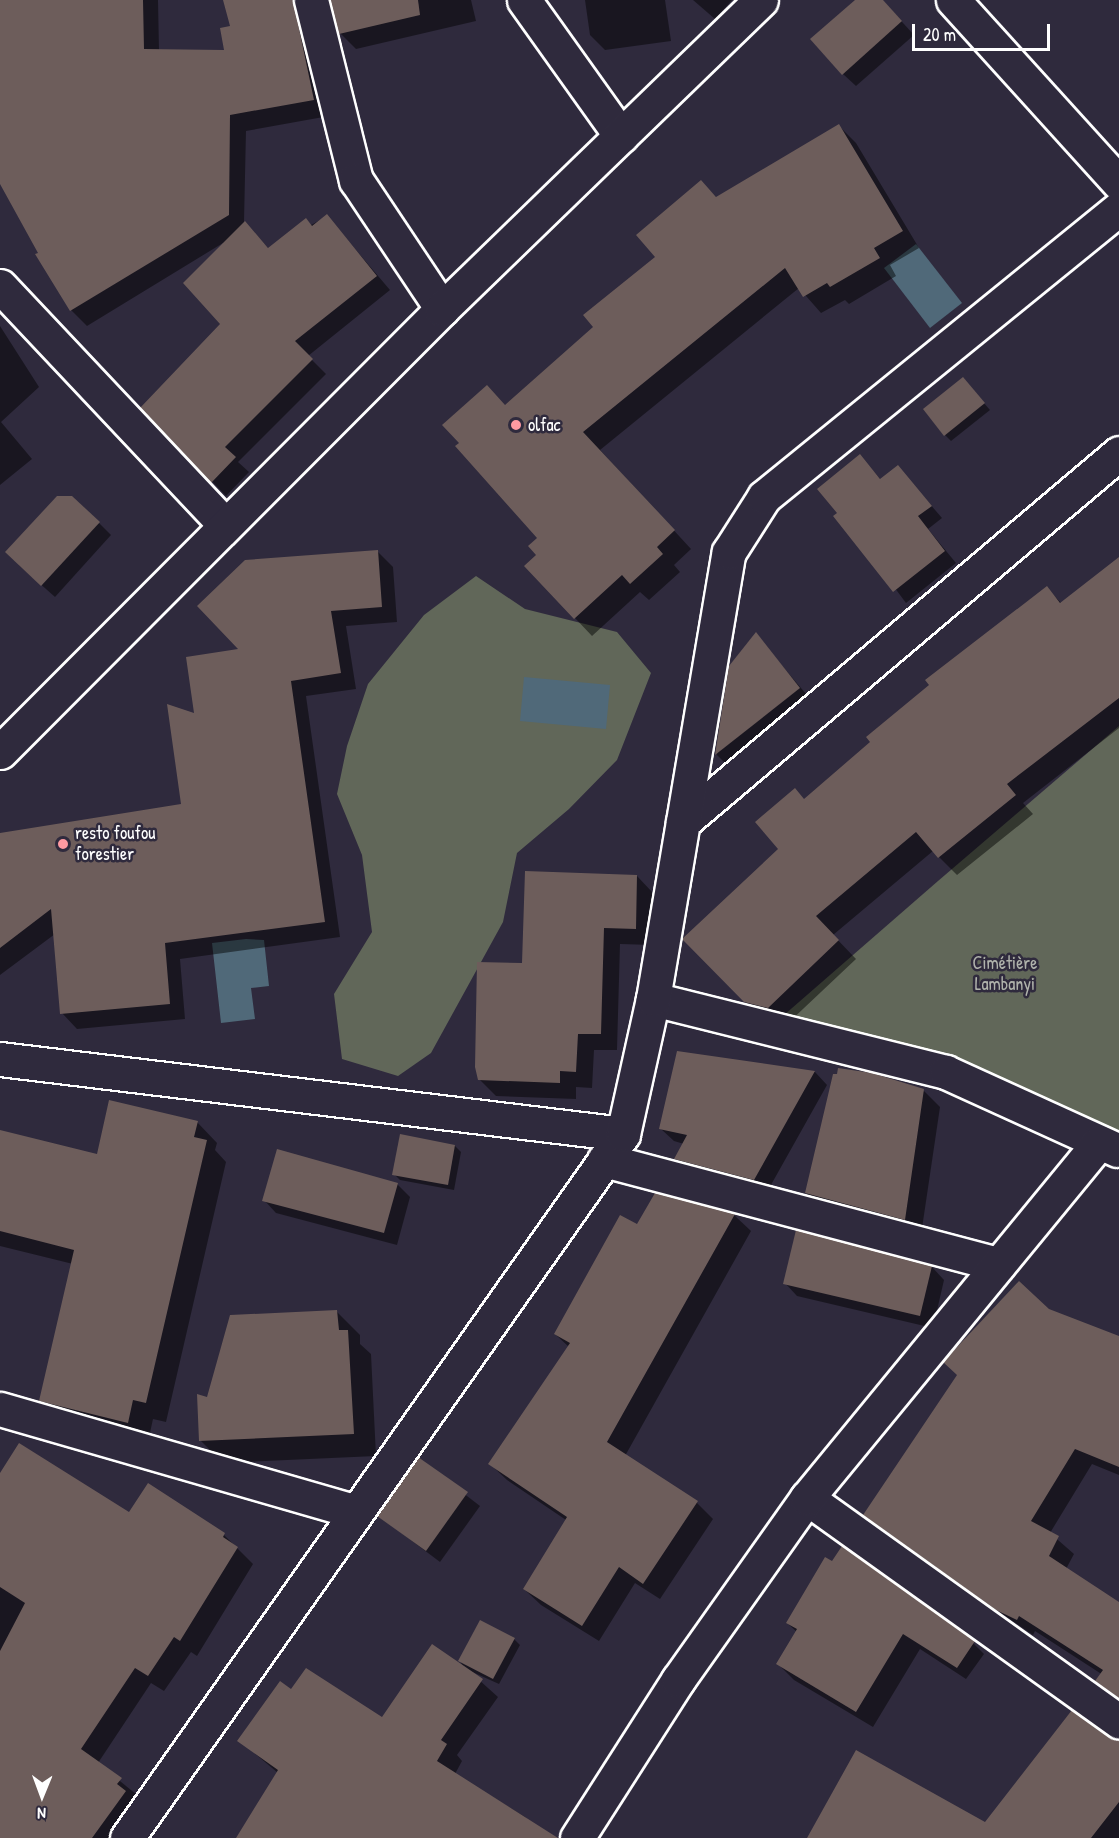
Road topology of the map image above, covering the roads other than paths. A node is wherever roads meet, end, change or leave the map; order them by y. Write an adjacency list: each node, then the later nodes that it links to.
1 (311, 0): 9 (street)
2 (524, 0): 5 (street)
3 (761, 0): 5 (street)
4 (953, 0): 6 (street)
5 (621, 136): 9 (street)
6 (1119, 183)
7 (1119, 209): 13 (street)
8 (0, 286): 11 (street)
9 (442, 309): 11 (street)
10 (1119, 453): 13 (street)
11 (225, 525): 12 (street)
12 (0, 752)
13 (683, 822): 14 (street)
14 (653, 999): 16 (street); 17 (street)
15 (0, 1059): 16 (street)
16 (623, 1134): 18 (street)
17 (1109, 1147): 19 (street)
18 (604, 1160): 19 (street); 22 (street)
19 (999, 1264): 21 (street)
20 (0, 1409): 22 (street)
21 (807, 1498): 23 (street); 25 (street)
22 (354, 1511): 24 (street)
23 (1119, 1721)
24 (127, 1838)
25 (577, 1838)

